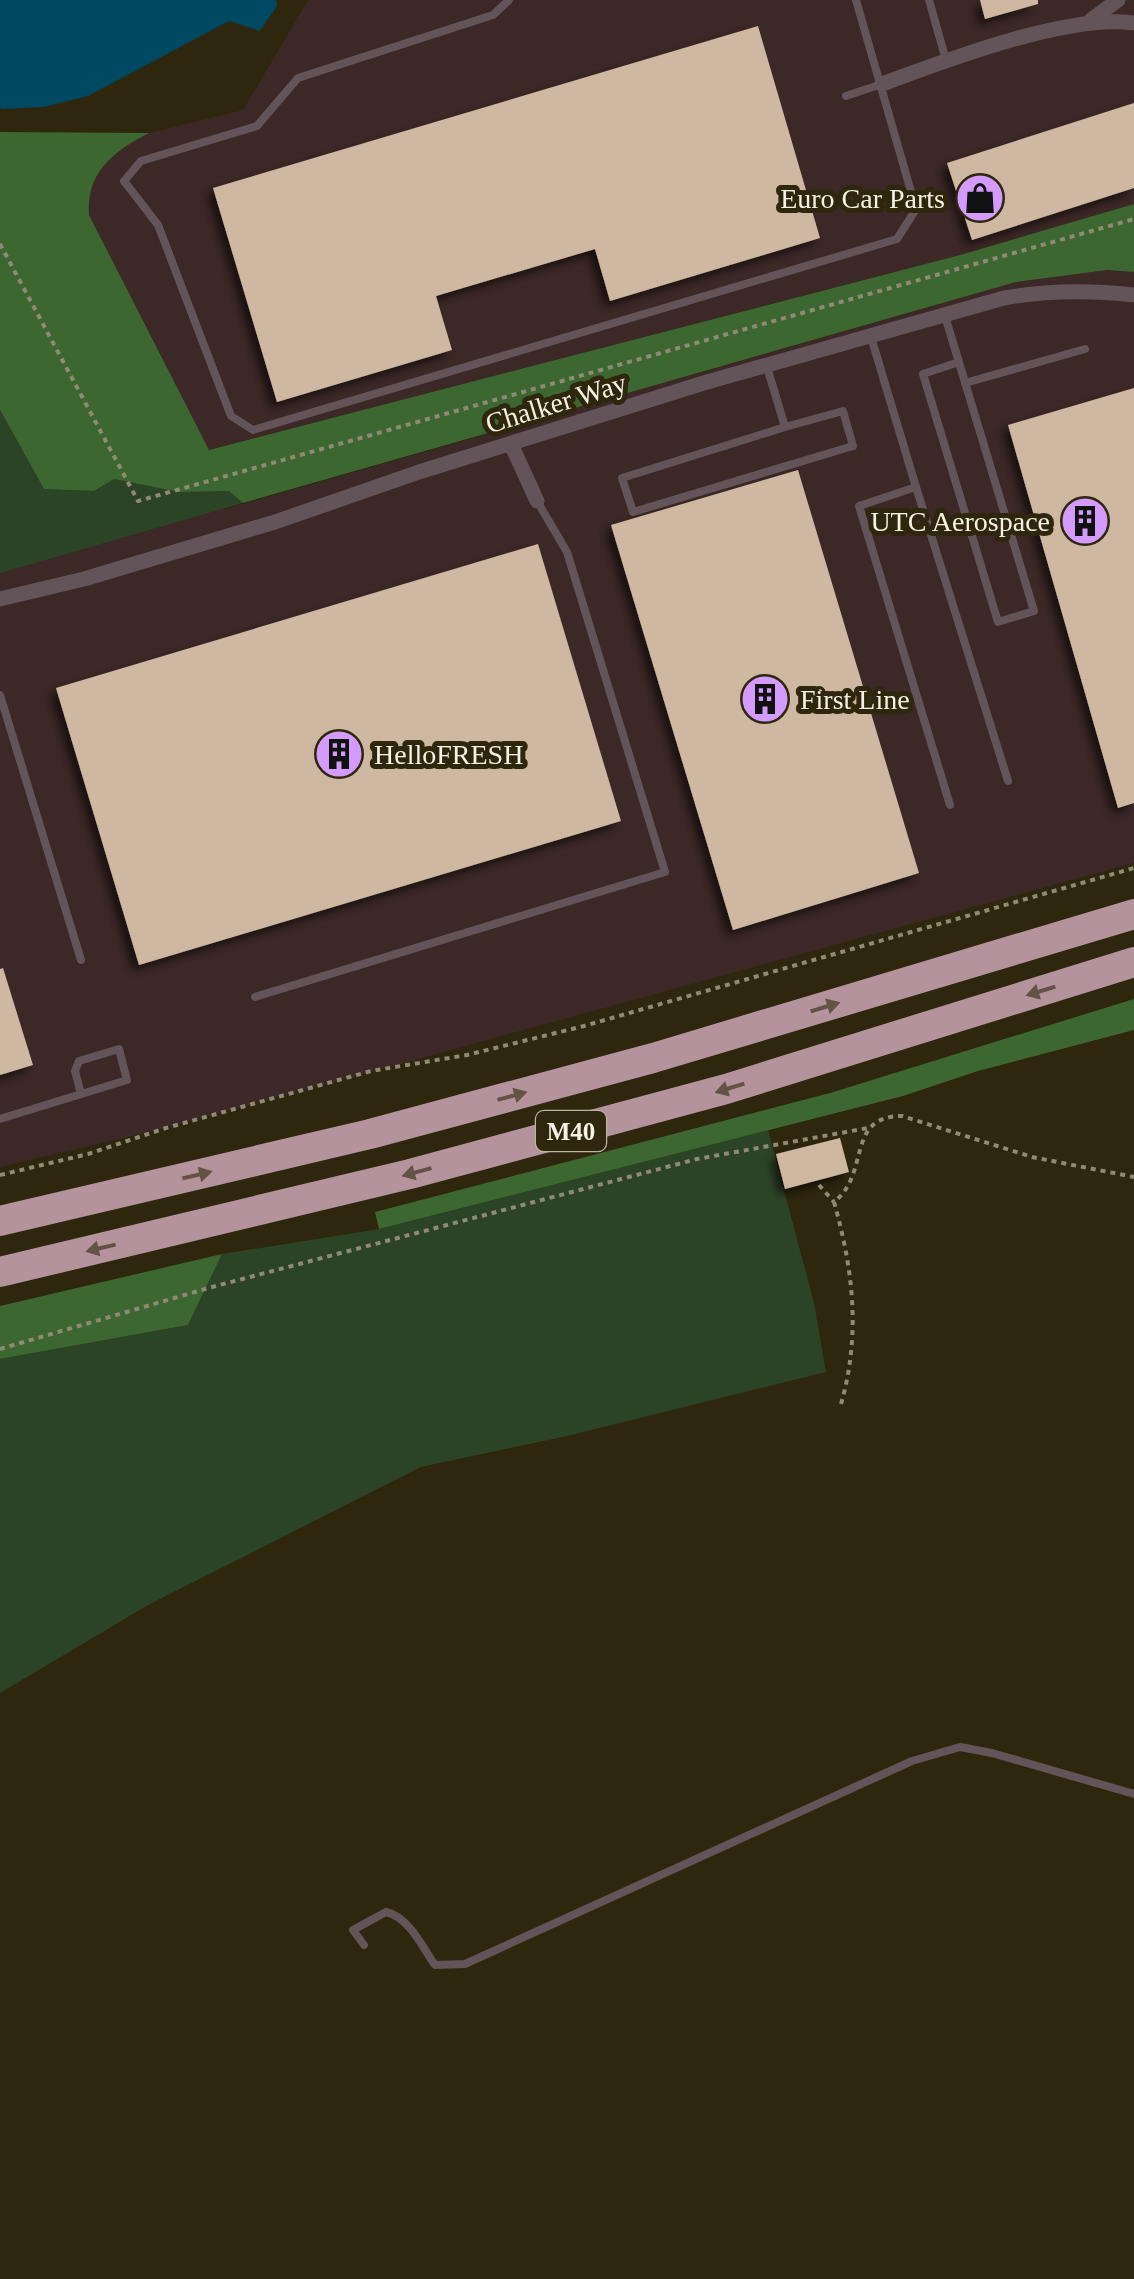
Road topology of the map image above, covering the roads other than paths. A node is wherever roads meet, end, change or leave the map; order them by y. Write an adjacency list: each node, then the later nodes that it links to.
1 (509, 0): 8 (lane)
2 (856, 0): 8 (lane)
3 (930, 0): 7 (lane)
4 (1118, 0): 5 (street)
5 (1091, 20): 6 (street); 7 (street)
6 (1134, 23)
7 (946, 60): 8 (street)
8 (882, 84): 9 (lane)
9 (846, 96)
10 (1134, 295): 11 (street, Chalker Way)
11 (945, 316): 12 (street, Chalker Way); 14 (lane)
12 (871, 337): 15 (street, Chalker Way); 19 (lane)
13 (1085, 349): 16 (lane)
14 (959, 362): 16 (lane); 16 (lane)
15 (766, 367): 17 (lane); 18 (street, Chalker Way)
16 (966, 383)
17 (785, 427): 17 (lane)
18 (511, 444): 20 (street); 21 (street, Chalker Way)
19 (916, 488): 23 (lane); 24 (lane)
20 (538, 501): 28 (lane)
21 (0, 598)
22 (0, 694): 26 (lane)
23 (1008, 781)
24 (950, 805)
25 (1134, 914): 31 (highway, M40, one-way to 25)
26 (81, 960)
27 (1134, 962): 32 (highway, M40, one-way to 32)
28 (254, 997)
29 (82, 1094): 29 (lane); 30 (lane)
30 (0, 1119)
31 (0, 1221)
32 (0, 1272)
33 (1134, 1794): 34 (lane)
34 (364, 1945)

